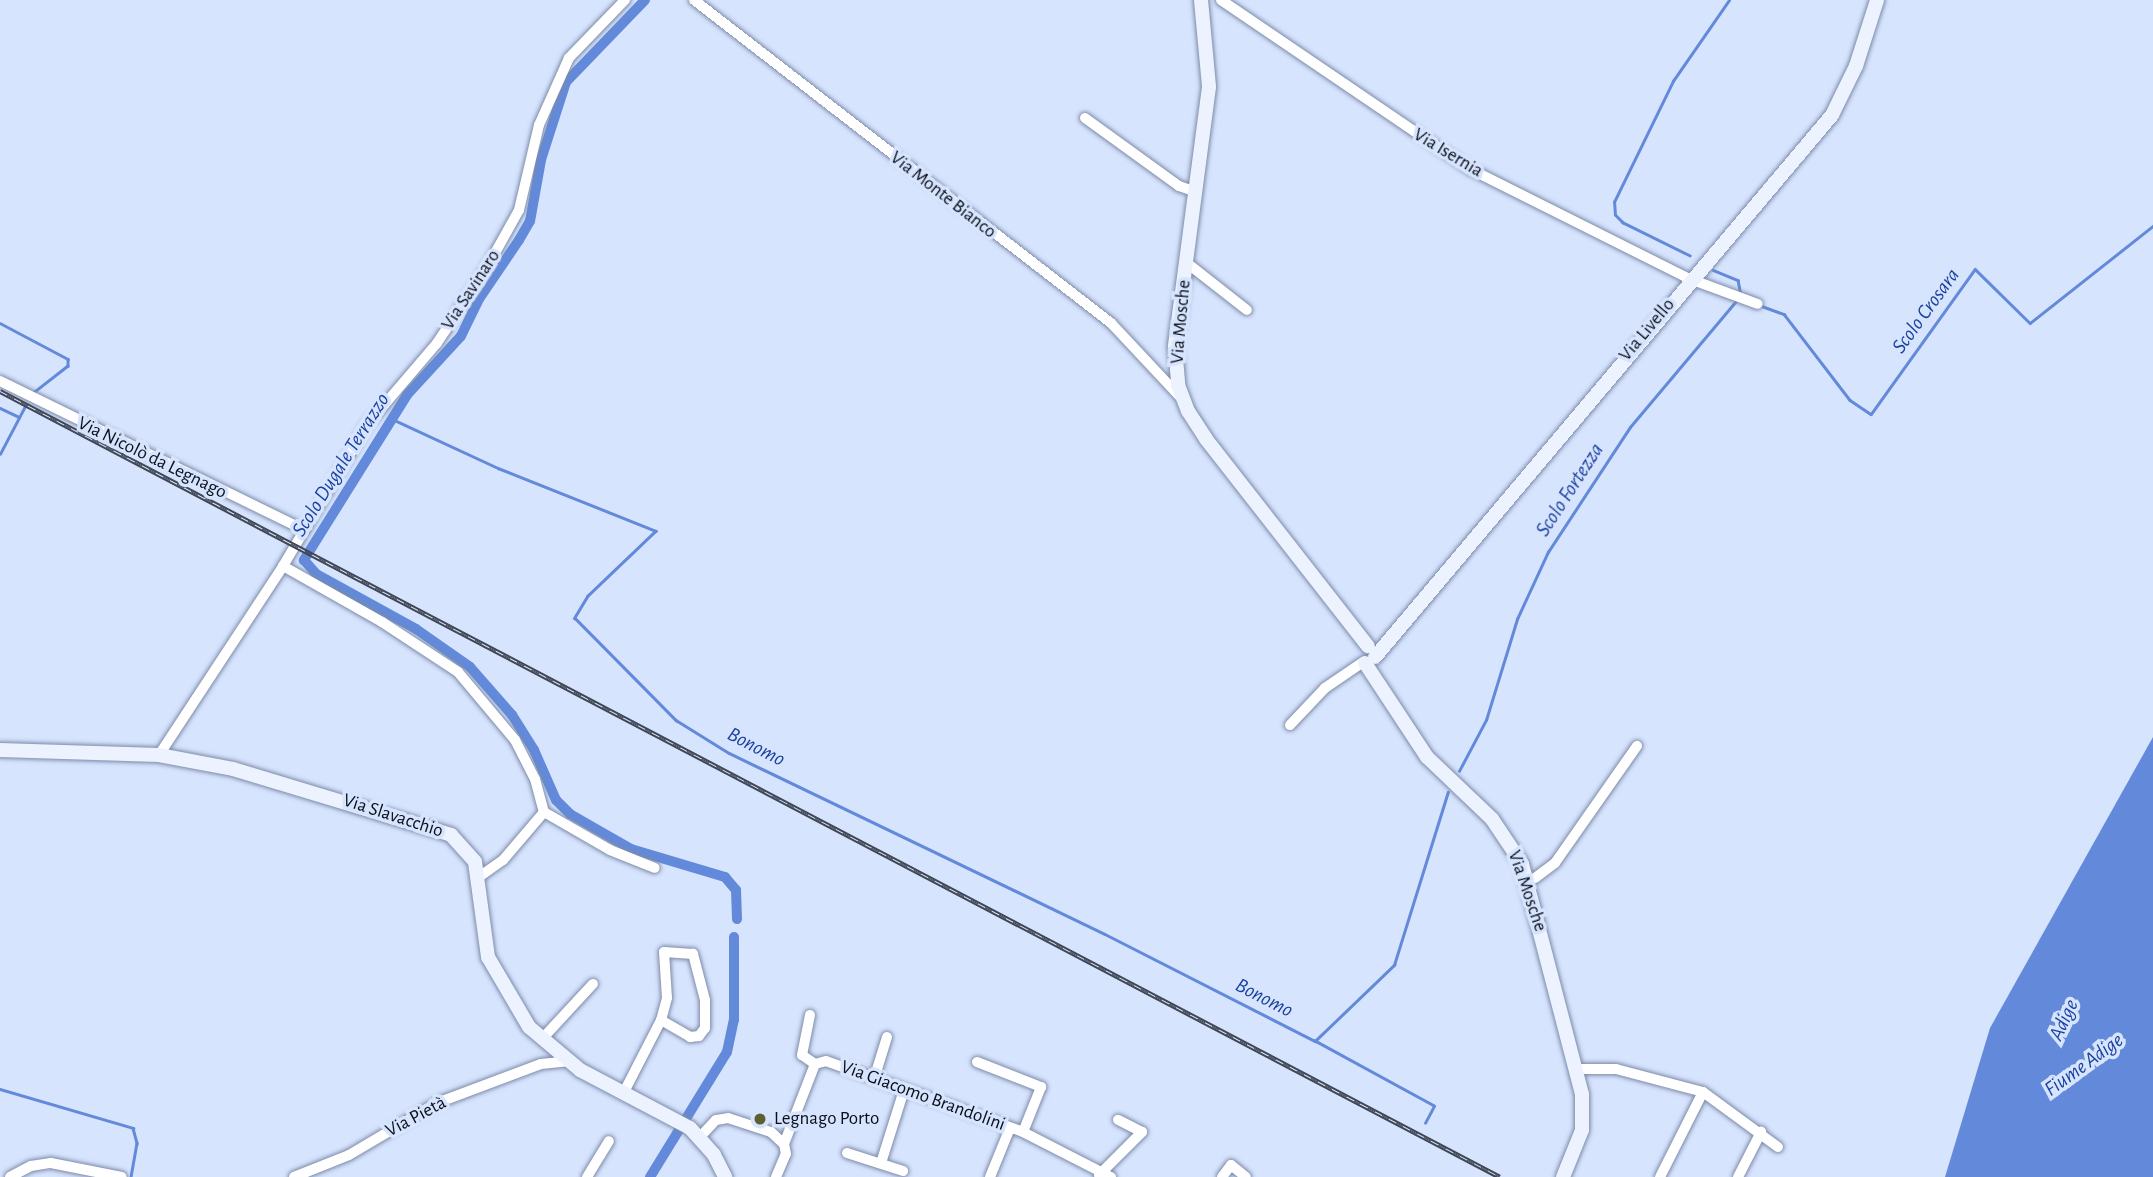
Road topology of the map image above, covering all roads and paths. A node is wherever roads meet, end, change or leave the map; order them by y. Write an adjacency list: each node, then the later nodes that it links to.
1 (625, 0): 14 (street, Via Savinaro)
2 (694, 0): 13 (street, Via Monte Bianco)
3 (1201, 0): 7 (street, Via Mosche)
4 (1221, 0): 9 (street, Via Isernia)
5 (1877, 0): 9 (street, Via Livello)
6 (1085, 118): 7 (street)
7 (1196, 192): 8 (street, Via Mosche)
8 (1187, 263): 11 (street); 13 (street, Via Mosche)
9 (1690, 279): 10 (street, Via Isernia); 16 (street, Via Livello)
10 (1758, 304)
11 (1247, 310)
12 (0, 381): 14 (street, Via Nicolò da Legnago)
13 (1183, 400): 16 (street, Via Mosche)
14 (304, 530): 15 (street, Via Savinaro)
15 (283, 566): 20 (street, Via Savinaro); 21 (street)
16 (1366, 658): 17 (street); 34 (street, Via Mosche)
17 (1290, 725)
18 (1637, 746): 24 (street)
19 (0, 750): 20 (street, Via Slavacchio)
20 (159, 755): 23 (street, Via Slavacchio)
21 (544, 812): 22 (street); 23 (street)
22 (655, 868)
23 (480, 876): 29 (street, Via Slavacchio)
24 (1535, 878)
25 (593, 984): 29 (street)
26 (810, 1015): 33 (street)
27 (662, 1020): 27 (street); 37 (street)
28 (887, 1037): 35 (street)
29 (544, 1041): 30 (street, Via Slavacchio); 32 (street)
30 (568, 1061): 32 (street, Via Pietà); 37 (street, Via Slavacchio)
31 (976, 1062): 41 (street)
32 (541, 1064): 53 (street, Via Pietà)
33 (815, 1064): 35 (street, Via Giacomo Brandolini); 45 (street, Via Giacomo Brandolini)
34 (1577, 1069): 38 (street); 60 (street, Via Mosche)
35 (874, 1079): 36 (street, Via Giacomo Brandolini)
36 (904, 1090): 40 (street, Via Giacomo Brandolini); 48 (street)
37 (624, 1092): 43 (street, Via Slavacchio)
38 (1703, 1092): 42 (street); 61 (street)
39 (1118, 1120): 50 (street)
40 (1010, 1128): 41 (street, Via Giacomo Brandolini); 57 (street)
41 (1023, 1132): 50 (street, Via Giacomo Brandolini)
42 (1761, 1132): 46 (street); 62 (street)
43 (695, 1133): 45 (street); 55 (street, Via Slavacchio)
44 (609, 1141): 54 (street)
45 (784, 1144): 56 (street, Via Giacomo Brandolini)
46 (1778, 1147)
47 (847, 1153): 48 (street)
48 (881, 1164): 49 (street)
49 (903, 1171)
50 (1103, 1175)
51 (10, 1177): 52 (street)
52 (122, 1177)
53 (294, 1177)
54 (587, 1177)
55 (725, 1177)
56 (776, 1177)
57 (990, 1177)
58 (1222, 1177): 59 (street)
59 (1246, 1177)
60 (1563, 1177)
61 (1660, 1177)
62 (1738, 1177)

